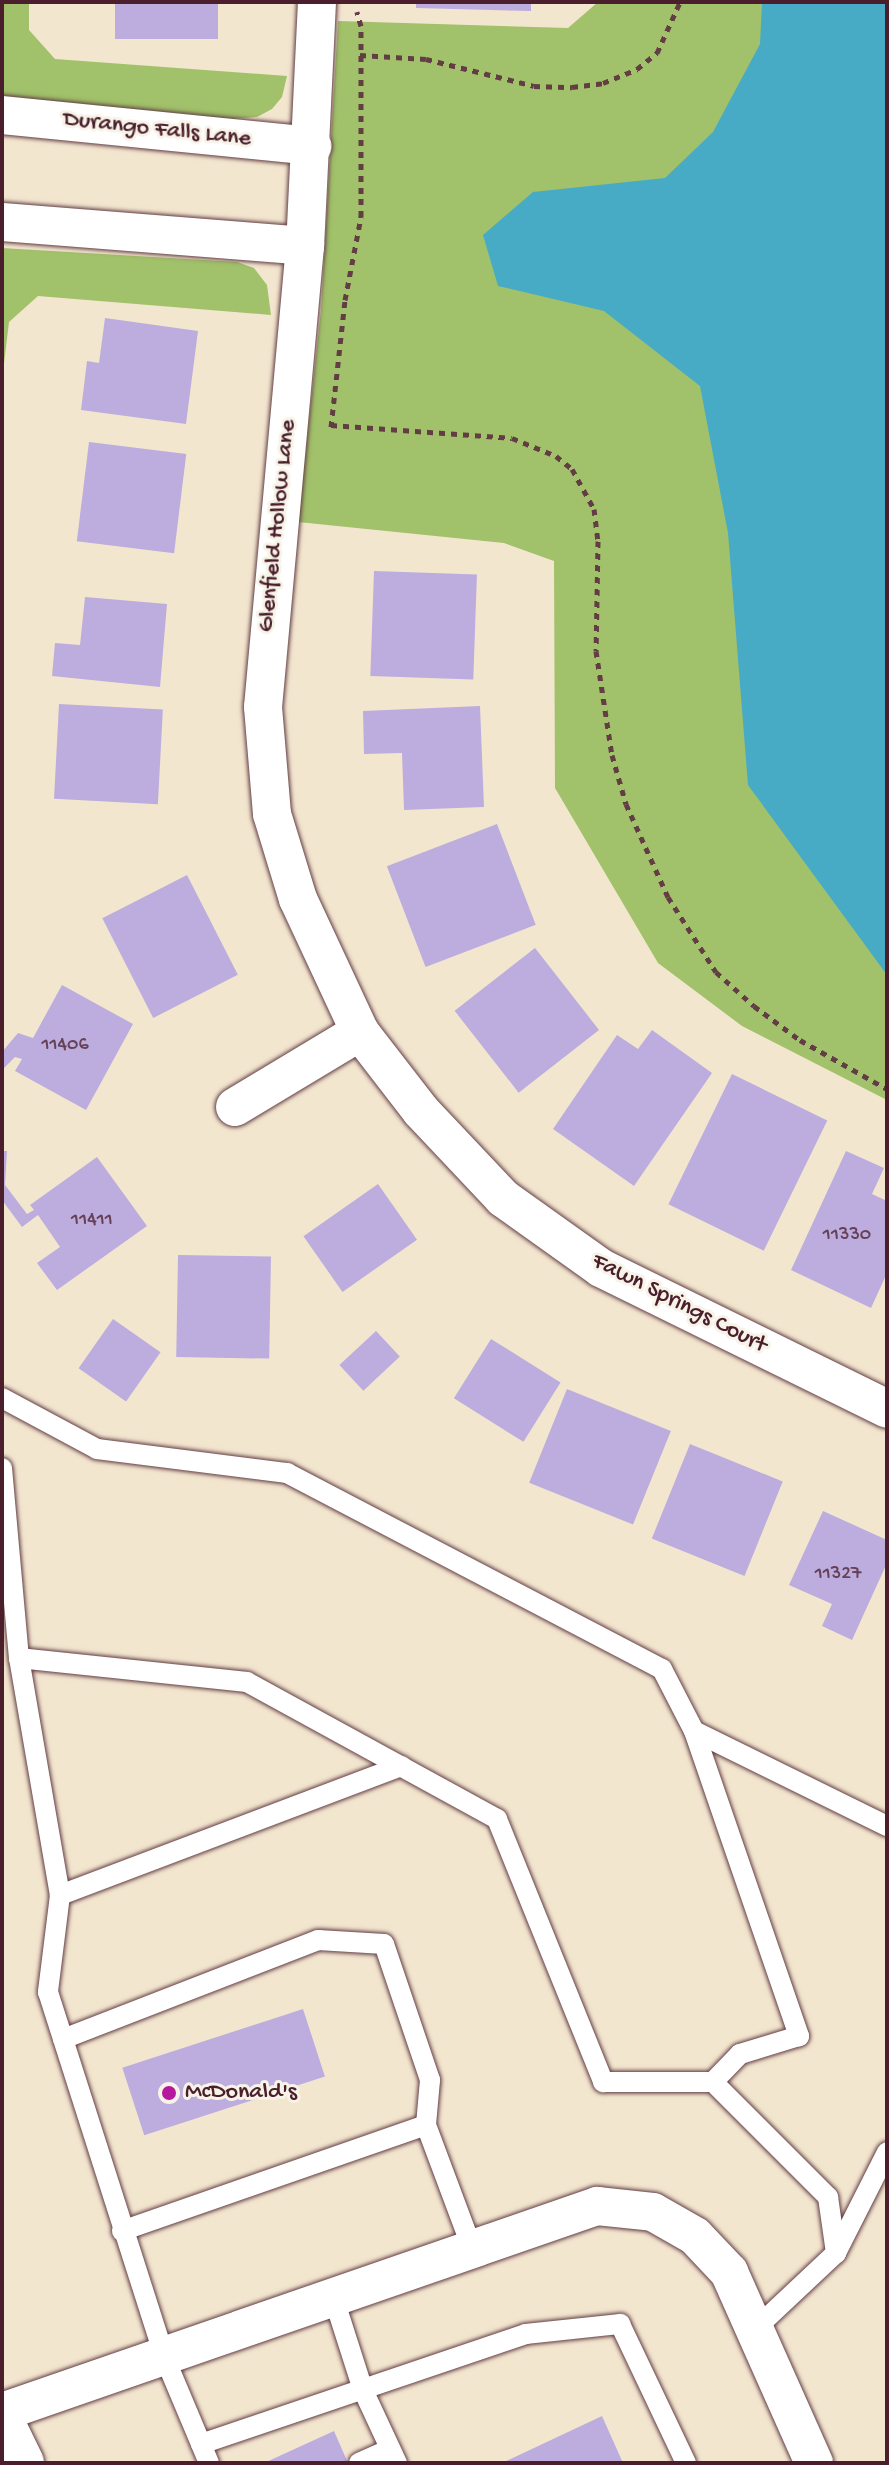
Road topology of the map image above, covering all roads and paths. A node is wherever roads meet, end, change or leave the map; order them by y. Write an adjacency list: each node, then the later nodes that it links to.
1 (317, 2): 6 (street, Glenfield Hollow Lane)
2 (356, 2): 4 (path)
3 (680, 2): 4 (path)
4 (360, 55): 9 (path)
5 (2, 115): 6 (street, Durango Falls Lane)
6 (312, 146): 8 (street, Glenfield Hollow Lane)
7 (2, 222): 8 (street)
8 (305, 246): 11 (street, Glenfield Hollow Lane)
9 (331, 425): 10 (path); 12 (path)
10 (330, 440)
11 (360, 1032): 13 (street); 15 (street, Fawn Springs Court)
12 (887, 1089)
13 (235, 1107)
14 (2, 1398): 18 (lane)
15 (887, 1409)
16 (2, 1468): 17 (lane)
17 (19, 1658): 19 (lane); 21 (lane)
18 (694, 1731): 20 (lane); 23 (lane)
19 (401, 1766): 21 (lane); 23 (lane)
20 (887, 1826)
21 (60, 1895): 22 (lane)
22 (63, 2039): 24 (lane); 26 (lane)
23 (713, 2082): 28 (lane)
24 (426, 2125): 26 (lane); 27 (lane)
25 (887, 2152): 28 (lane)
26 (122, 2231): 31 (lane)
27 (472, 2248): 29 (street); 30 (street)
28 (836, 2253): 30 (lane)
29 (333, 2296): 31 (street); 32 (lane)
30 (755, 2329): 40 (street)
31 (164, 2356): 33 (street); 35 (lane)
32 (363, 2390): 35 (lane); 36 (lane); 39 (lane)
33 (2, 2412)
34 (2, 2422): 37 (main road)
35 (205, 2454)
36 (394, 2456): 38 (lane)
37 (22, 2463)
38 (359, 2463)
39 (686, 2463)
40 (814, 2463)

